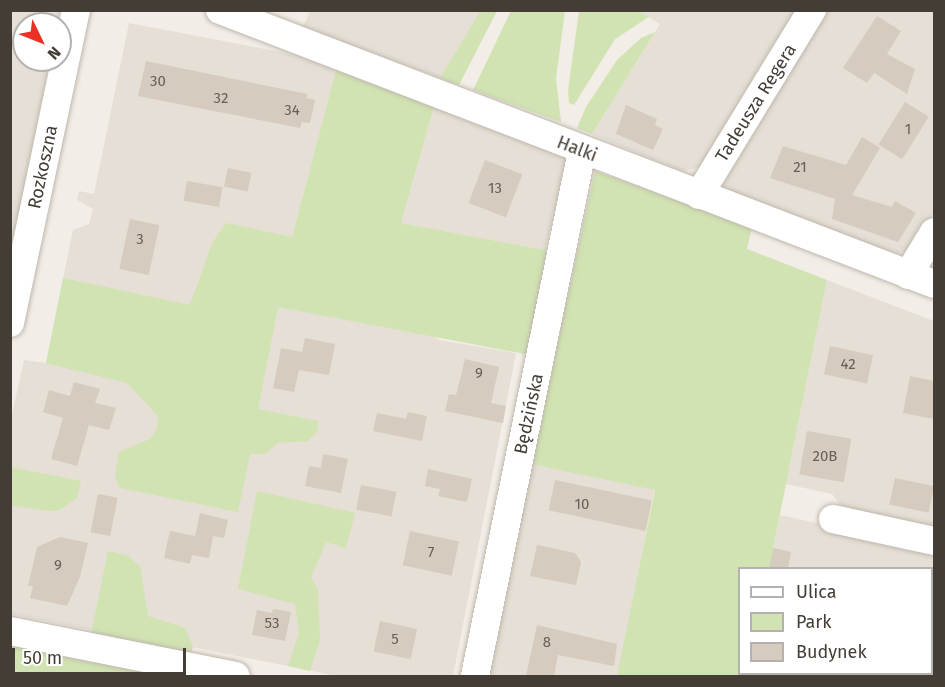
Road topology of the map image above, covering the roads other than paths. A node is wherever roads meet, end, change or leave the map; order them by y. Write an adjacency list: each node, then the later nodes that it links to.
1 (76, 10): 9 (street, Rozkoszna)
2 (220, 10): 4 (street, Halki)
3 (812, 10): 6 (street, Tadeusza Regera)
4 (273, 19): 5 (street, Halki)
5 (582, 151): 6 (street, Halki); 14 (street, Będzińska)
6 (699, 195): 8 (street, Halki)
7 (934, 232): 8 (street)
8 (921, 280)
9 (10, 323)
10 (833, 519): 11 (street)
11 (934, 541)
12 (10, 631): 13 (street)
13 (236, 676)
14 (474, 676)

